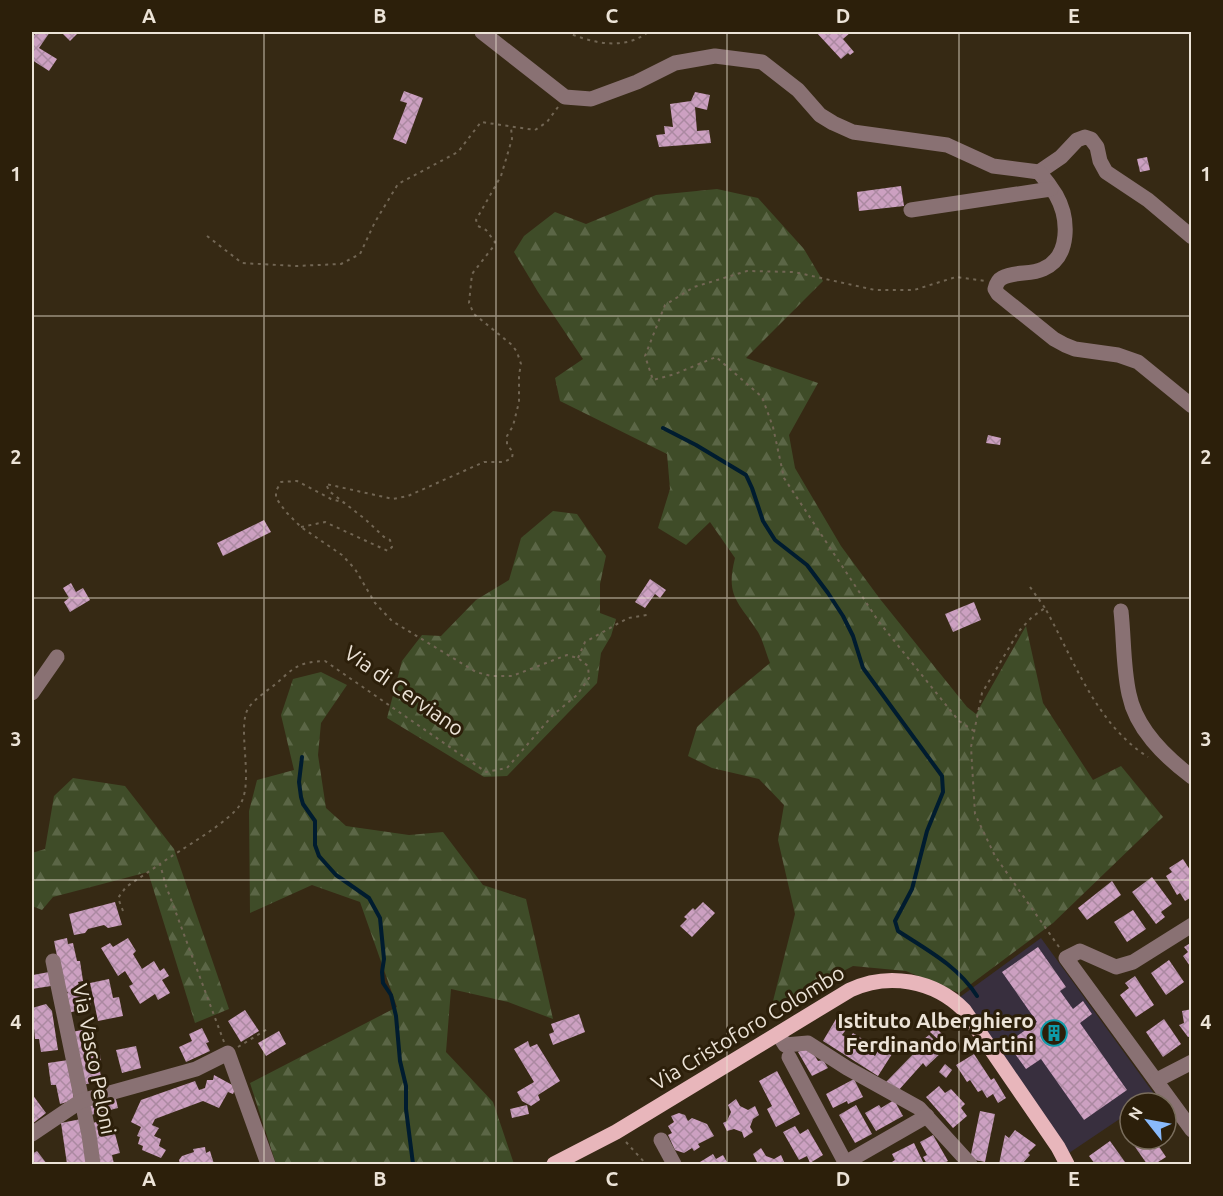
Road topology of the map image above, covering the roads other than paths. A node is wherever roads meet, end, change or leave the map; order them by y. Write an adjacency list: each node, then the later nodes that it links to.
1 (482, 32): 2 (street)
2 (1039, 171): 3 (street); 5 (street)
3 (1051, 189): 4 (street); 6 (street)
4 (911, 210)
5 (1191, 237)
6 (1191, 406)
7 (1121, 611): 10 (street)
8 (57, 657): 9 (street)
9 (32, 693)
10 (1188, 771)
11 (1191, 925): 16 (street)
12 (53, 961): 17 (street, Via Vasco Peloni)
13 (778, 1034): 18 (street); 25 (main road, Via Cristoforo Colombo); 28 (main road, Via Cristoforo Colombo)
14 (789, 1057): 22 (street)
15 (1191, 1062): 16 (street)
16 (1157, 1080): 19 (street)
17 (81, 1101): 20 (street); 23 (street, Via Vasco Peloni); 24 (street)
18 (927, 1116): 22 (street); 27 (street)
19 (1191, 1130)
20 (32, 1134)
21 (661, 1140): 26 (street)
22 (845, 1163)
23 (93, 1164)
24 (268, 1164)
25 (555, 1164)
26 (674, 1164)
27 (970, 1164)
28 (1067, 1164)

